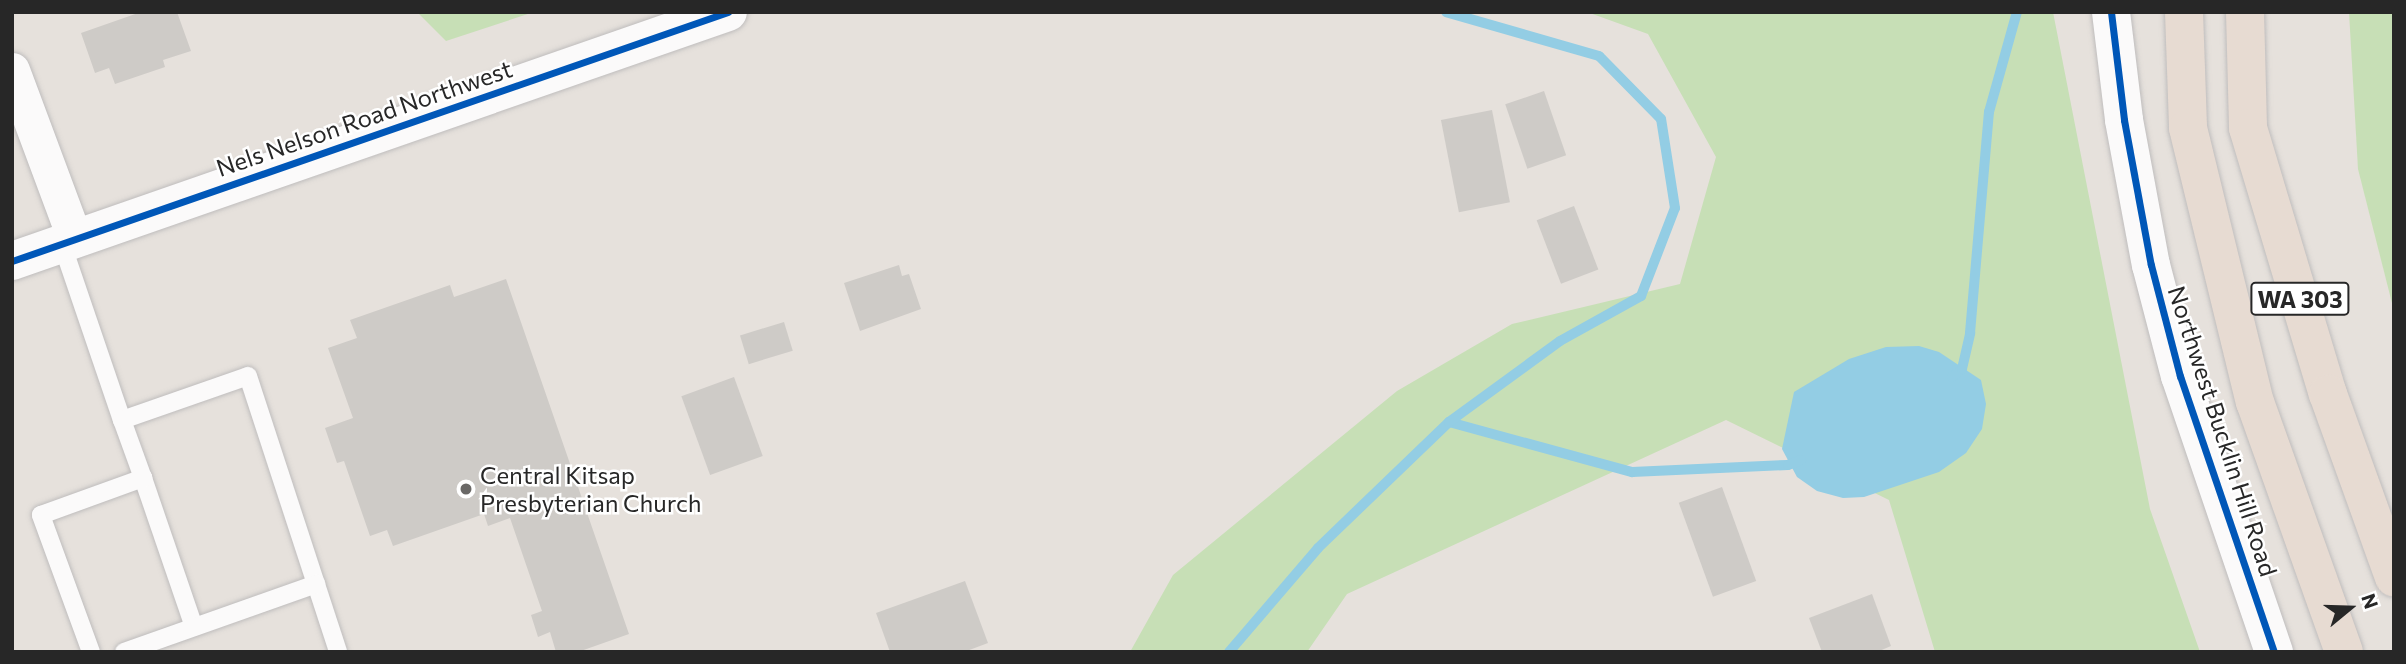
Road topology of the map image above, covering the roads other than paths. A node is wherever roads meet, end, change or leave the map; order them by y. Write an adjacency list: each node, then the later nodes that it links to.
1 (728, 12): 6 (street, Nels Nelson Road Northwest)
2 (2111, 12): 16 (street, Northwest Bucklin Hill Road)
3 (2184, 12): 17 (highway, WA 303)
4 (2245, 12): 10 (highway, WA 303)
5 (12, 70): 6 (street)
6 (68, 241): 7 (street, Nels Nelson Road Northwest); 8 (lane)
7 (12, 261)
8 (122, 420): 9 (lane); 11 (lane)
9 (143, 478): 12 (lane); 13 (lane)
10 (2394, 577)
11 (316, 584): 12 (lane); 15 (lane)
12 (194, 627): 14 (lane)
13 (91, 652)
14 (124, 652)
15 (338, 652)
16 (2274, 652)
17 (2344, 652)

